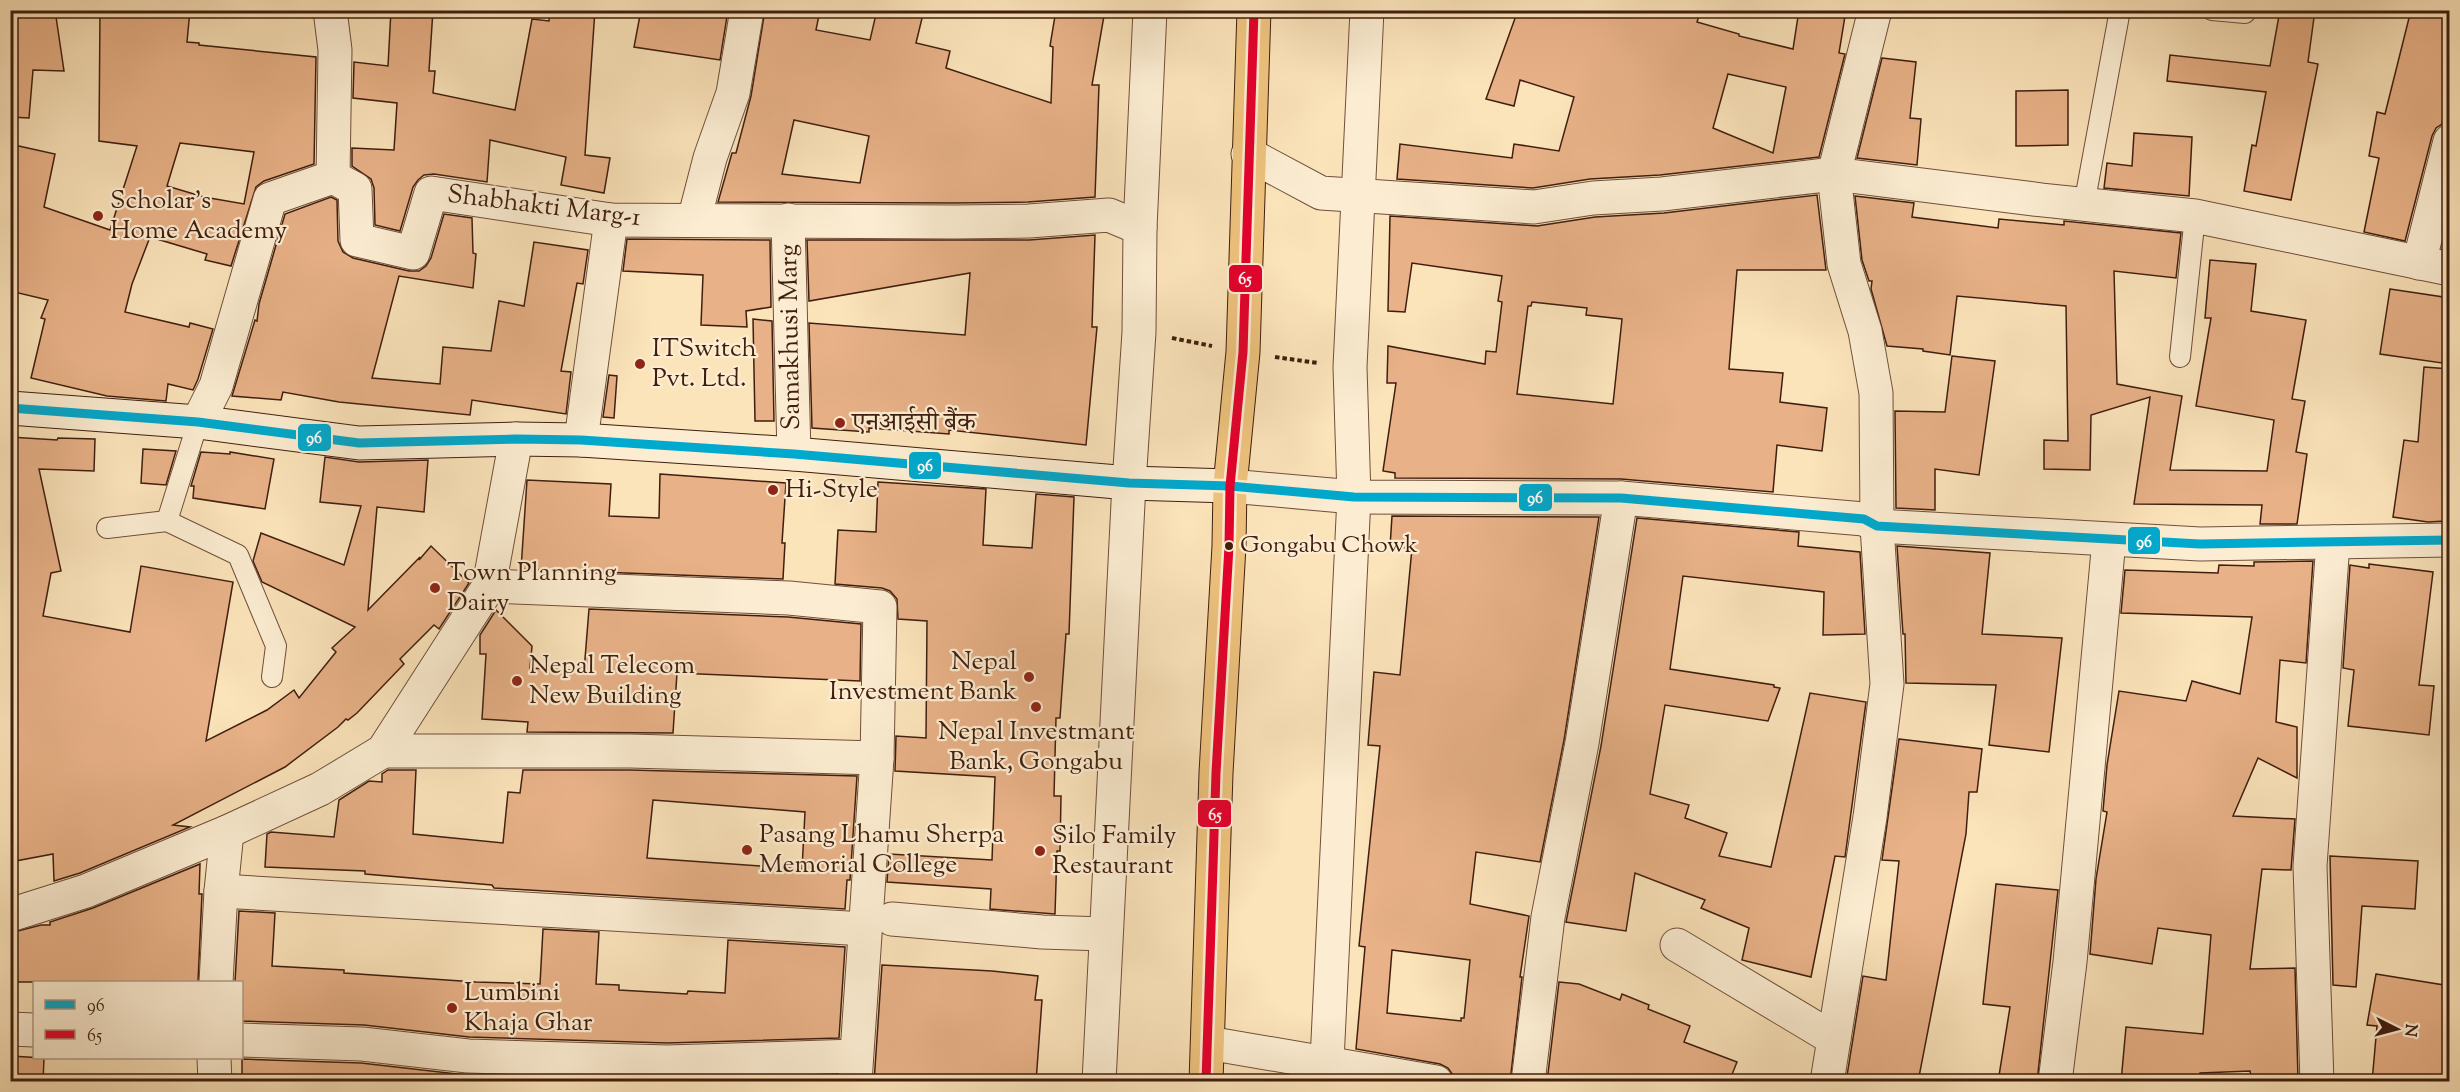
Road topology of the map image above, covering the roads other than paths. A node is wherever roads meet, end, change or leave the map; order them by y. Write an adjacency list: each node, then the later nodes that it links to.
1 (330, 10): 13 (street)
2 (747, 10): 18 (street)
3 (1150, 10): 20 (street)
4 (1254, 10): 11 (highway)
5 (1366, 10): 14 (street)
6 (1875, 10): 12 (street)
7 (2120, 10): 15 (lane)
8 (2212, 10): 9 (lane)
9 (2246, 10)
10 (2450, 141): 21 (street)
11 (1248, 154): 14 (street); 29 (highway)
12 (1834, 174): 14 (street); 15 (street); 33 (street)
13 (333, 177): 17 (street, Shabhakti Marg-1); 24 (street)
14 (1356, 195): 30 (street)
15 (2084, 205): 16 (street)
16 (2195, 216): 21 (street); 22 (lane)
17 (611, 220): 18 (street, Shabhakti Marg-1); 26 (street)
18 (693, 220): 19 (street, Shabhakti Marg-1)
19 (788, 220): 20 (street, Shabhakti Marg-1); 27 (street, Samakhusi Marg)
20 (1140, 228): 28 (street)
21 (2434, 266)
22 (2180, 357)
23 (10, 408): 24 (street, Samakhusi Marg)
24 (198, 422): 25 (street, Samakhusi Marg); 32 (lane)
25 (516, 439): 26 (street, Samakhusi Marg); 38 (street)
26 (581, 440): 27 (street, Samakhusi Marg)
27 (794, 454): 28 (street, Samakhusi Marg)
28 (1129, 483): 29 (street, Samakhusi Marg); 46 (street)
29 (1230, 486): 30 (street, Samakhusi Marg); 53 (highway)
30 (1354, 497): 31 (street, Samakhusi Marg); 56 (street)
31 (1621, 498): 33 (street, Samakhusi Marg); 61 (street)
32 (167, 521): 34 (lane); 39 (lane)
33 (1877, 526): 35 (street, Samakhusi Marg); 51 (street)
34 (107, 528)
35 (2109, 540): 37 (street, Samakhusi Marg); 63 (street)
36 (2450, 540): 37 (street, Samakhusi Marg)
37 (2333, 542): 64 (street)
38 (489, 586): 40 (street); 41 (street)
39 (273, 677)
40 (383, 751): 41 (street); 42 (street)
41 (876, 758): 45 (street)
42 (227, 832): 43 (street); 44 (street)
43 (221, 891): 45 (street); 48 (street)
44 (10, 915)
45 (878, 924): 46 (street); 55 (street)
46 (1105, 934): 58 (street)
47 (1677, 945): 51 (street)
48 (216, 981)
49 (10, 1029): 50 (street)
50 (33, 1030)
51 (1834, 1039): 62 (street)
52 (243, 1040): 55 (street)
53 (1208, 1043): 56 (street); 59 (highway)
54 (214, 1059): 57 (street)
55 (856, 1069)
56 (1326, 1072): 60 (street)
57 (215, 1082)
58 (1099, 1082)
59 (1206, 1082)
60 (1436, 1082)
61 (1528, 1082)
62 (1827, 1082)
63 (2055, 1082)
64 (2317, 1082)

